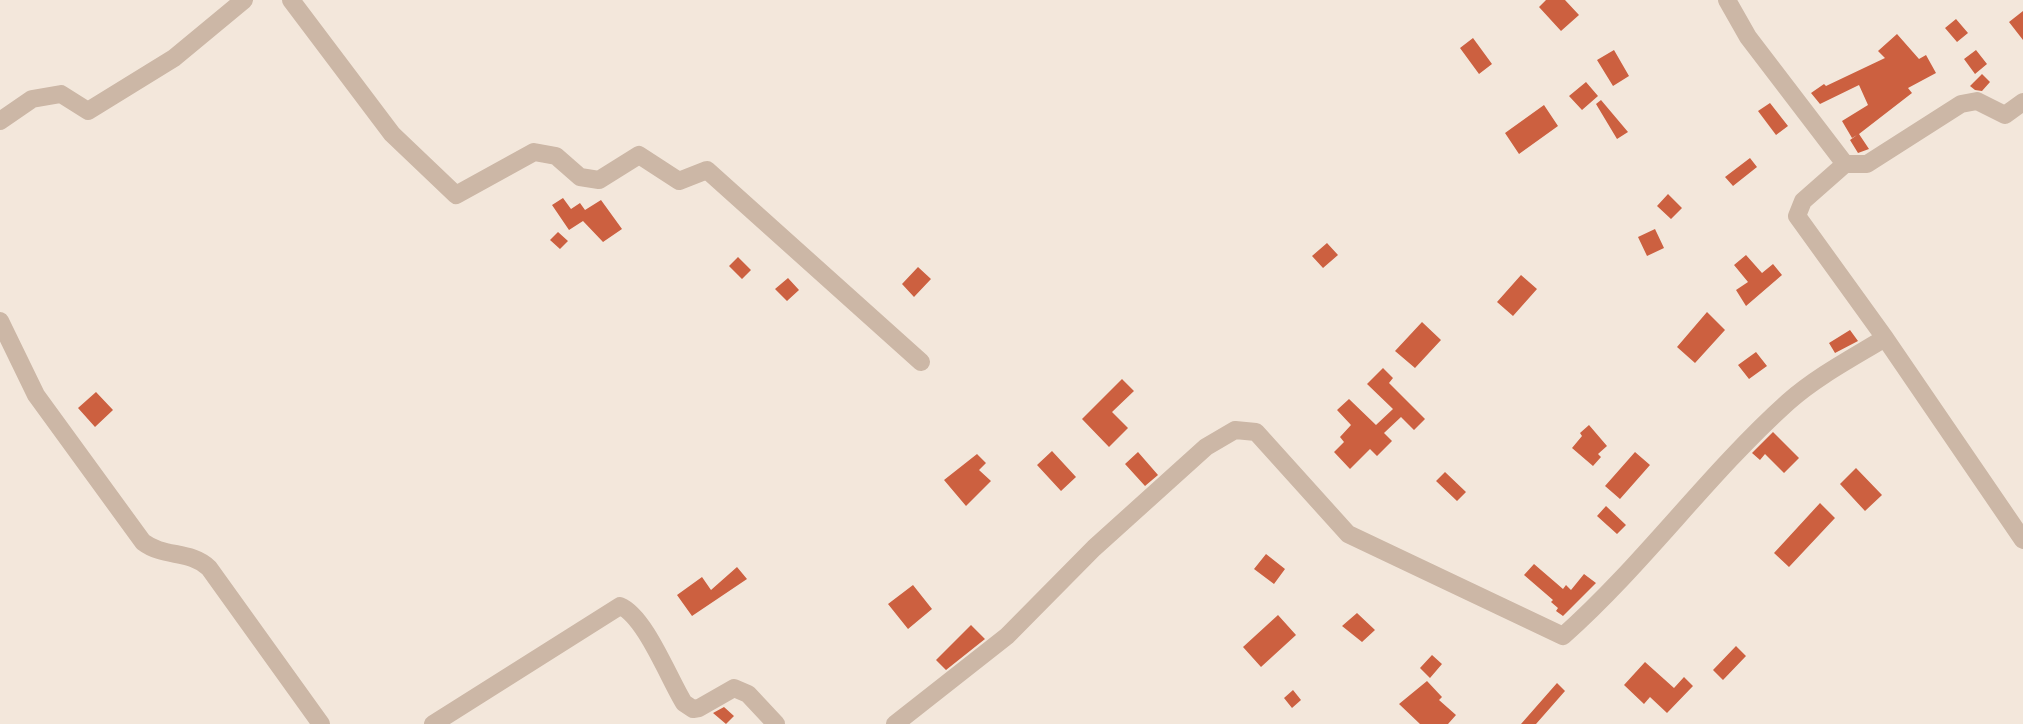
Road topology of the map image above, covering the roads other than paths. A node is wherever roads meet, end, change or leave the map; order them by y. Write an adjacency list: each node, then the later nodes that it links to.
1 (244, 0): 5 (street)
2 (291, 0): 9 (street)
3 (1727, 0): 6 (street)
4 (2023, 102): 6 (street)
5 (0, 121)
6 (1846, 164): 8 (street)
7 (0, 321): 11 (street)
8 (1885, 338): 10 (street); 14 (street)
9 (921, 362)
10 (2023, 540)
11 (321, 724)
12 (433, 724): 13 (street)
13 (776, 724)
14 (895, 724)

